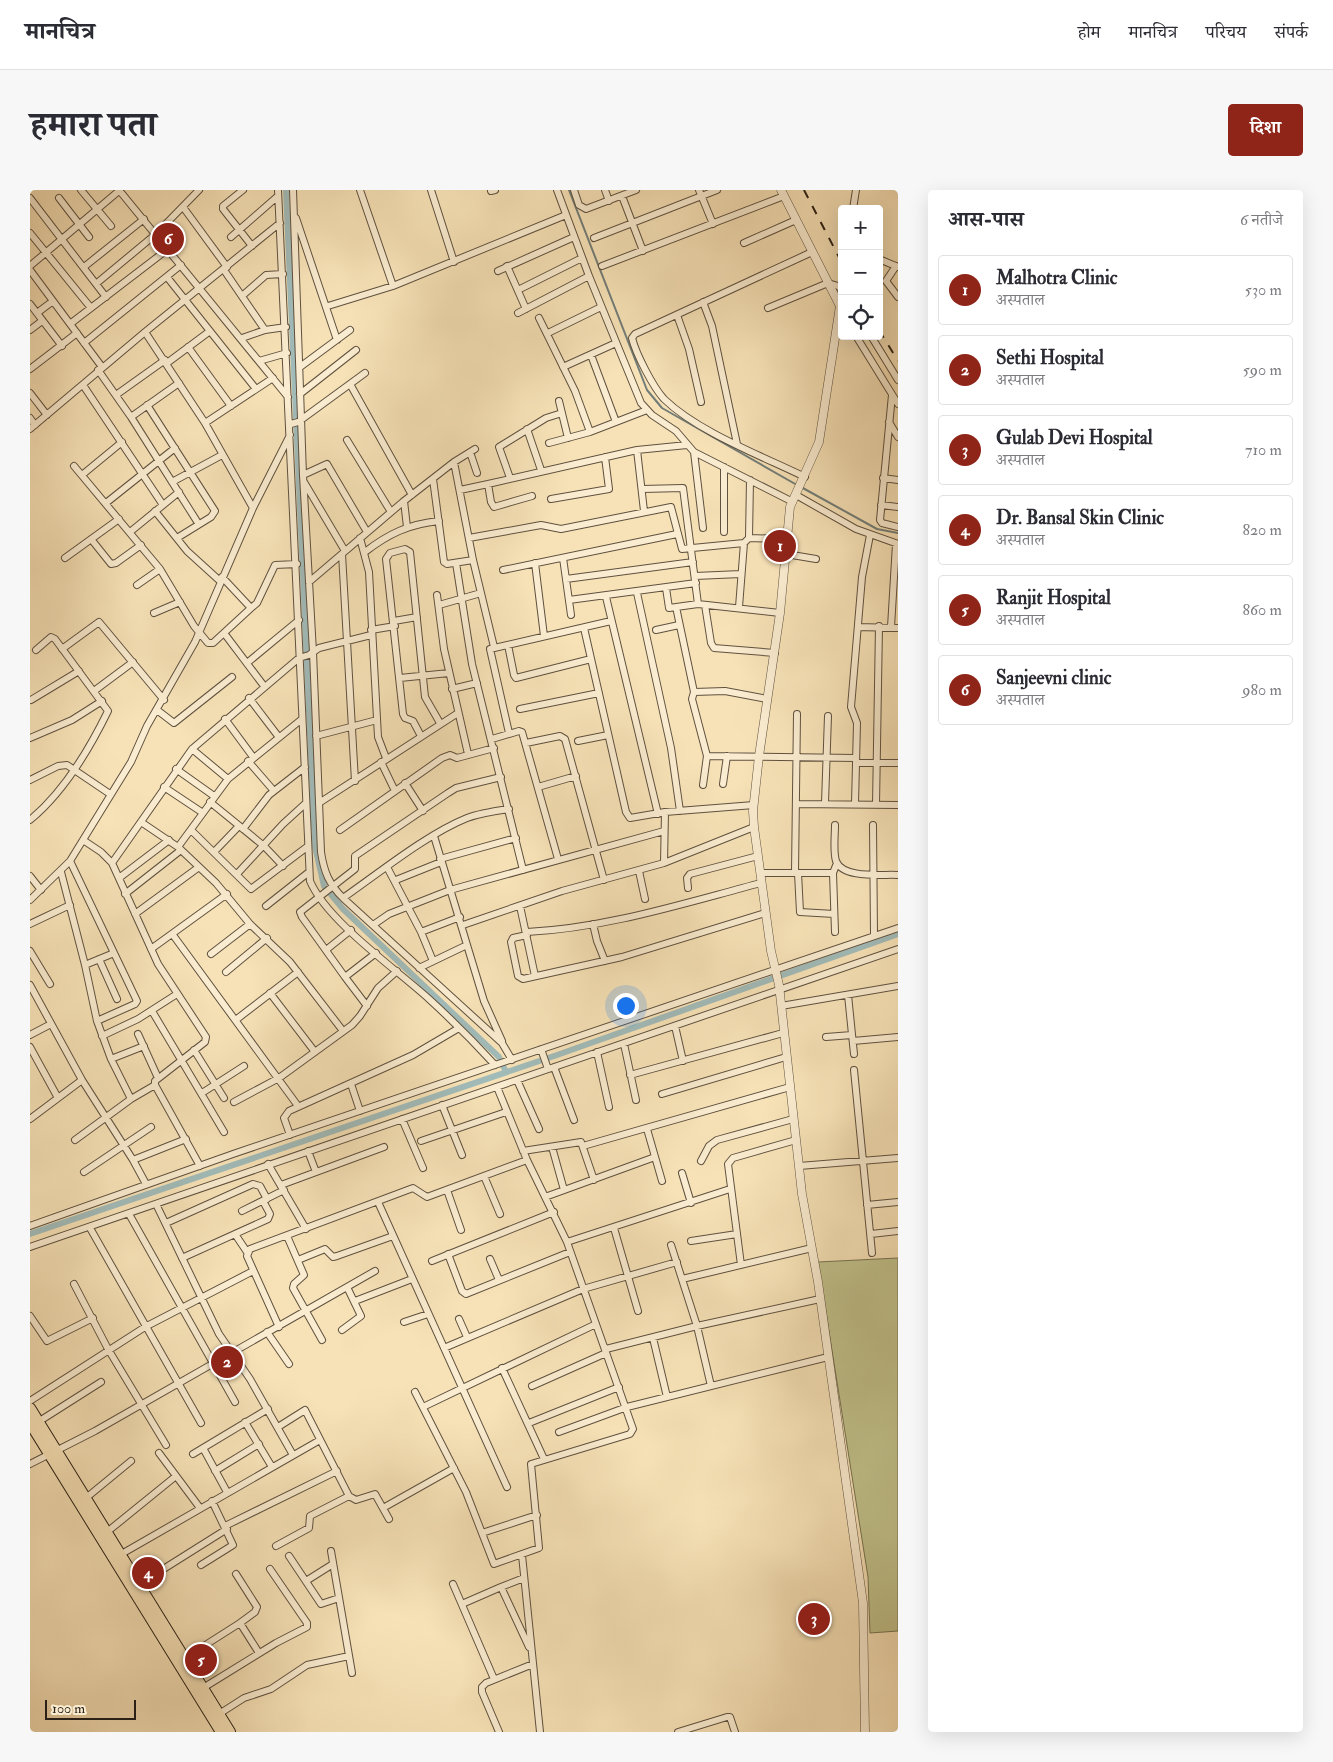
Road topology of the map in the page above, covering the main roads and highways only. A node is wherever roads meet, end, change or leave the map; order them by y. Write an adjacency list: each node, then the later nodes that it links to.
1 (30, 1408): 2 (highway)
2 (33, 1426): 3 (highway)
3 (53, 1453): 4 (highway); 4 (highway)
4 (117, 1556): 5 (highway); 6 (highway)
5 (221, 1732)
6 (230, 1732)

